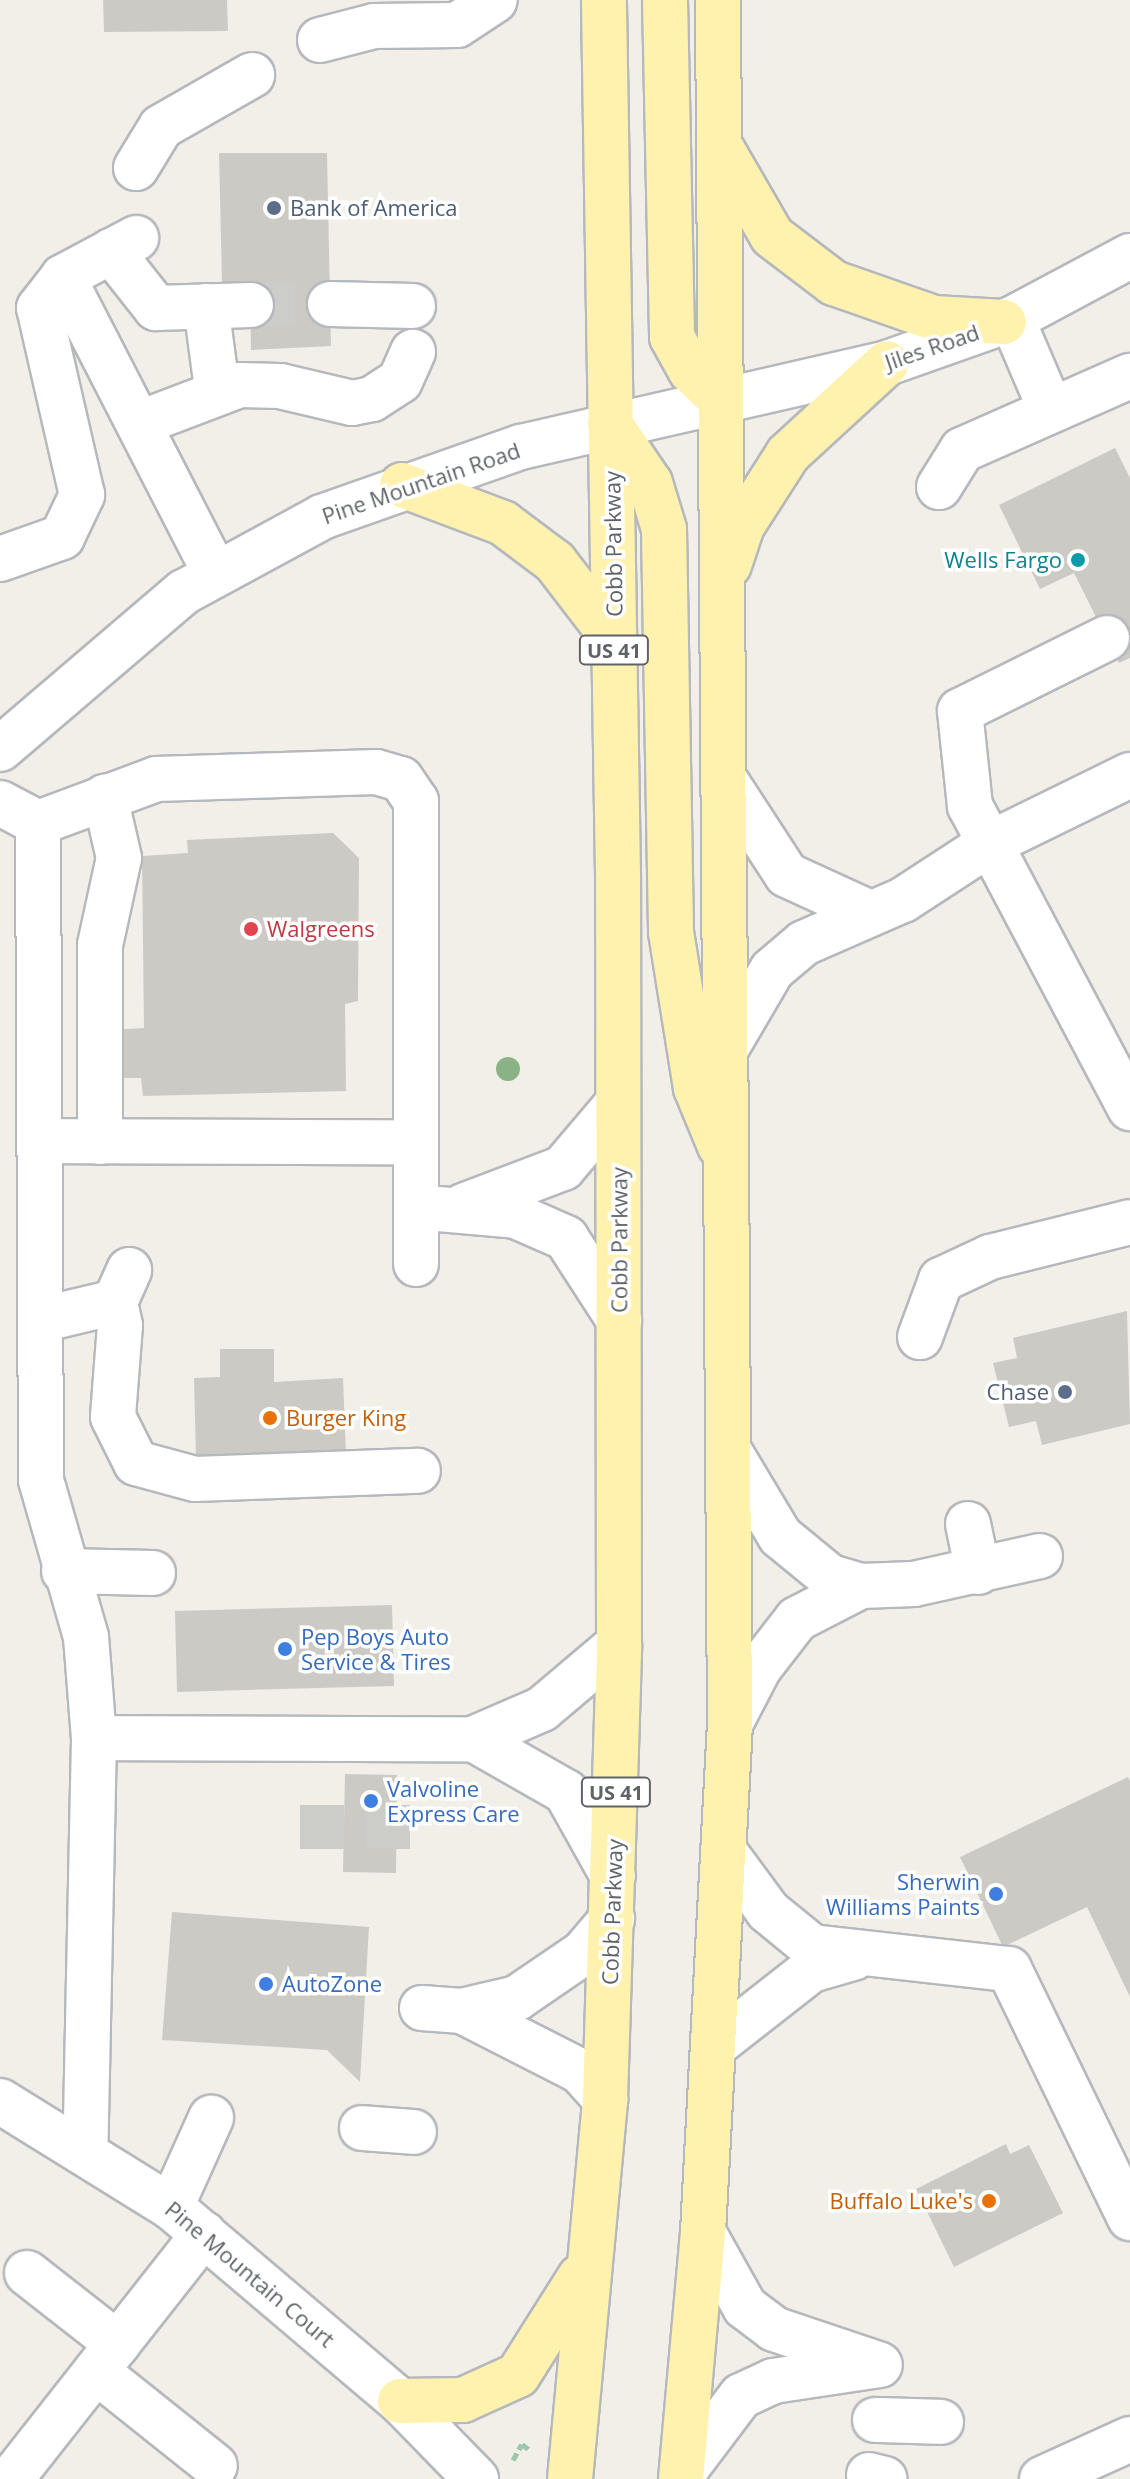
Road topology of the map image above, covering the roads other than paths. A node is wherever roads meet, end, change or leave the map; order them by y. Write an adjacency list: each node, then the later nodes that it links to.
1 (495, 0): 5 (street)
2 (604, 0): 24 (main road, Cobb Parkway / US 41)
3 (665, 0): 21 (main road)
4 (718, 0): 8 (main road)
5 (413, 14): 6 (street)
6 (320, 40)
7 (252, 75): 9 (street)
8 (718, 140): 16 (main road); 21 (main road)
9 (136, 168)
10 (1130, 256): 16 (street, Jiles Road)
11 (63, 277): 14 (street); 23 (street); 27 (street)
12 (330, 304): 15 (street)
13 (251, 305): 14 (street)
14 (206, 306): 20 (street)
15 (413, 306)
16 (1008, 320): 18 (street, Jiles Road); 22 (street)
17 (413, 352): 20 (street)
18 (887, 363): 21 (street, Jiles Road); 29 (main road)
19 (1130, 376): 22 (street)
20 (217, 388): 23 (street)
21 (721, 400): 24 (street, Pine Mountain Road); 29 (main road)
22 (1050, 408): 26 (street)
23 (140, 423): 28 (street)
24 (610, 424): 25 (street, Pine Mountain Road); 31 (main road, Cobb Parkway / US 41); 46 (main road)
25 (402, 485): 28 (street, Pine Mountain Road); 31 (main road)
26 (939, 487)
27 (0, 559)
28 (215, 573): 32 (street, Pine Mountain Road)
29 (722, 599): 34 (main road)
30 (1107, 638): 38 (street)
31 (614, 639): 41 (main road, Cobb Parkway / US 41)
32 (0, 749)
33 (1130, 775): 38 (street)
34 (725, 780): 39 (street); 40 (main road)
35 (105, 797): 37 (street); 44 (street); 45 (street)
36 (0, 803): 37 (street)
37 (38, 823): 43 (street)
38 (989, 844): 39 (street); 42 (street)
39 (868, 912): 40 (street)
40 (727, 1047): 46 (main road)
41 (618, 1103): 47 (street); 52 (main road, Cobb Parkway / US 41)
42 (1130, 1108)
43 (39, 1141): 44 (street); 51 (street)
44 (100, 1142): 45 (street)
45 (415, 1142): 48 (street)
46 (728, 1162): 54 (main road)
47 (461, 1206): 48 (street); 52 (street)
48 (416, 1207): 50 (street)
49 (1130, 1222): 53 (street)
50 (416, 1264)
51 (40, 1320): 55 (street); 58 (street)
52 (619, 1320): 62 (main road, Cobb Parkway / US 41)
53 (920, 1337)
54 (731, 1454): 61 (street); 63 (main road)
55 (418, 1471)
56 (968, 1524): 59 (street)
57 (1040, 1556): 59 (street)
58 (64, 1571): 60 (street); 64 (street)
59 (978, 1572): 61 (street)
60 (153, 1573)
61 (861, 1586): 63 (street)
62 (619, 1644): 65 (street); 67 (main road, Cobb Parkway / US 41)
63 (730, 1724): 66 (main road)
64 (94, 1738): 65 (street); 76 (street)
65 (473, 1739): 67 (street)
66 (724, 1851): 69 (street); 70 (main road)
67 (613, 1876): 68 (main road, Cobb Parkway / US 41)
68 (612, 1919): 71 (main road, Cobb Parkway / US 41); 71 (street)
69 (853, 1958): 70 (street); 77 (street)
70 (714, 2046): 79 (main road)
71 (605, 2099): 80 (main road, Cobb Parkway / US 41)
72 (0, 2101): 76 (street, Pine Mountain Court)
73 (211, 2118): 78 (street)
74 (362, 2128): 75 (street)
75 (414, 2132)
76 (85, 2151): 78 (street, Pine Mountain Court)
77 (1130, 2218)
78 (187, 2220): 82 (street); 83 (street, Pine Mountain Court)
79 (703, 2232): 88 (main road); 88 (street)
80 (587, 2265): 83 (main road); 91 (main road, Cobb Parkway / US 41)
81 (27, 2273): 82 (street)
82 (107, 2357): 87 (street); 89 (street)
83 (400, 2401): 90 (street, Pine Mountain Court)
84 (875, 2420): 85 (street)
85 (941, 2422)
86 (1130, 2439): 92 (street)
87 (215, 2466)
88 (682, 2477)
89 (11, 2479)
90 (476, 2479)
91 (570, 2479)
92 (1042, 2479)

